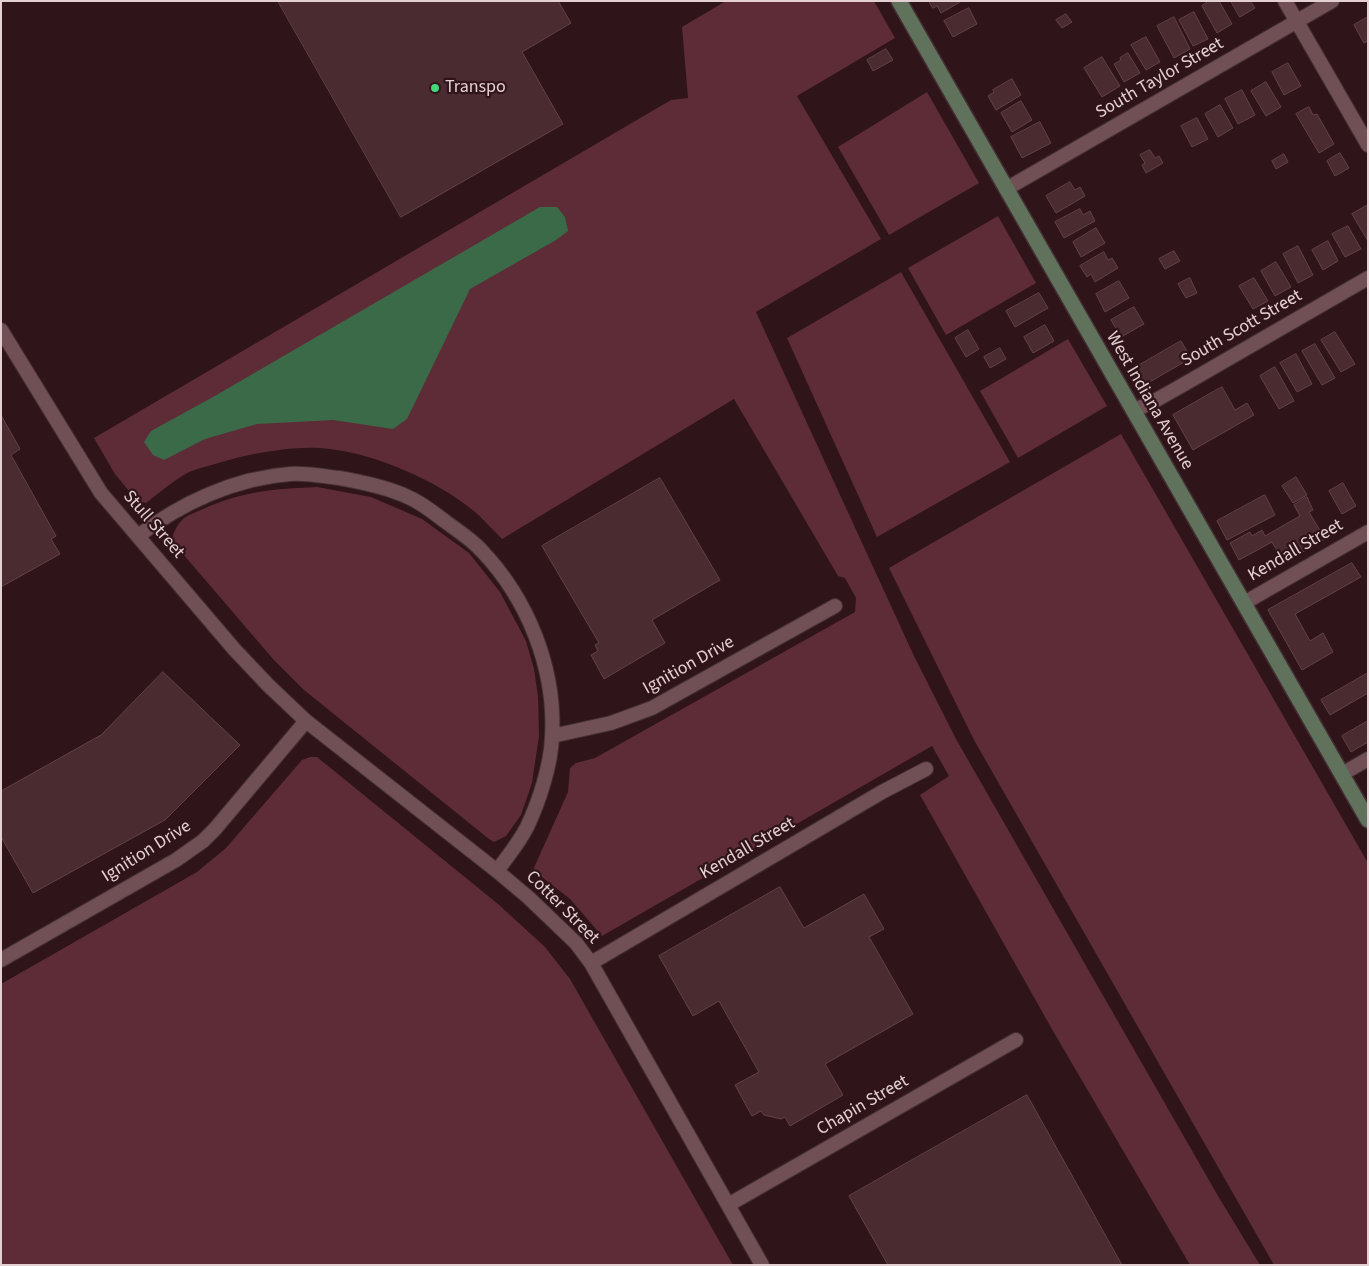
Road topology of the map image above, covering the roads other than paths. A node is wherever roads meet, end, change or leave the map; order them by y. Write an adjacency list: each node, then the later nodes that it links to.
1 (899, 1): 6 (street, West Indiana Avenue)
2 (1285, 1): 4 (street)
3 (1332, 1): 4 (street, South Taylor Street)
4 (1297, 22): 5 (street); 6 (street, South Taylor Street)
5 (1368, 145)
6 (1006, 189): 9 (street, West Indiana Avenue)
7 (1368, 278): 9 (street, South Scott Street)
8 (1, 330): 11 (street, Stull Street)
9 (1134, 410): 12 (street, West Indiana Avenue)
10 (1368, 532): 12 (street, Kendall Street)
11 (138, 536): 14 (street, Stull Street); 15 (street)
12 (1244, 603): 18 (street, West Indiana Avenue)
13 (835, 606): 15 (street, Ignition Drive)
14 (306, 721): 20 (street, Cotter Street); 21 (street, Ignition Drive)
15 (552, 736): 20 (street)
16 (1368, 759): 18 (street)
17 (926, 769): 22 (street, Kendall Street)
18 (1342, 774): 19 (street, West Indiana Avenue)
19 (1368, 820)
20 (497, 871): 22 (street, Cotter Street)
21 (1, 960)
22 (591, 963): 24 (street, Cotter Street)
23 (1016, 1040): 24 (street, Chapin Street)
24 (728, 1205): 25 (street, Cotter Street)
25 (762, 1265)

